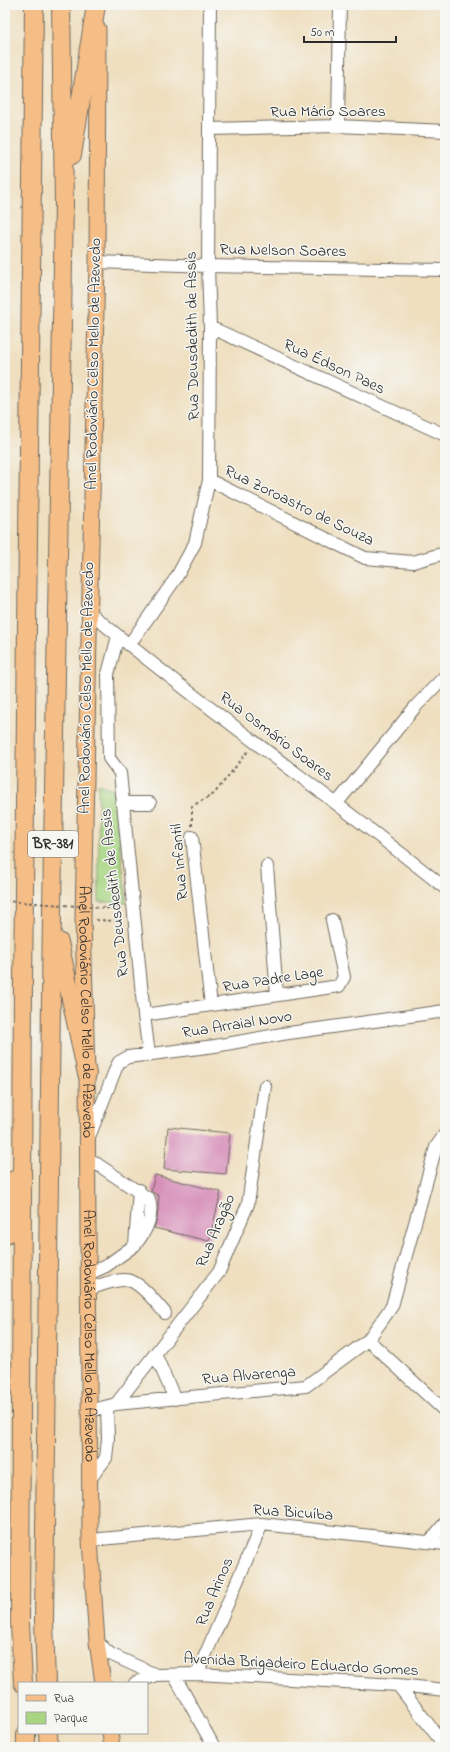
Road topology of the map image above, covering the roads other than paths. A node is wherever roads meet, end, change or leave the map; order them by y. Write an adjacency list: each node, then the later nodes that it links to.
1 (31, 5): 7 (highway)
2 (34, 5): 7 (highway, BR-381)
3 (61, 5): 11 (highway, Anel Rodoviário Celso Mello de Azevedo / BR-381)
4 (97, 5): 11 (highway); 12 (main road, Anel Rodoviário Celso Mello de Azevedo)
5 (210, 5): 9 (street, Rua Deusdedith de Assis)
6 (340, 5): 8 (street)
7 (35, 24): 38 (highway, BR-381)
8 (338, 126): 9 (street, Rua Mário Soares); 10 (street, Rua Mário Soares)
9 (210, 128): 13 (street, Rua Deusdedith de Assis)
10 (445, 131)
11 (64, 203): 29 (highway, Anel Rodoviário Celso Mello de Azevedo / BR-381)
12 (97, 262): 13 (street, Rua Nelson Soares); 19 (main road, Anel Rodoviário Celso Mello de Azevedo)
13 (208, 266): 14 (street, Rua Nelson Soares); 15 (street, Rua Deusdedith de Assis)
14 (445, 270)
15 (210, 327): 16 (street, Rua Édson Paes); 17 (street, Rua Deusdedith de Assis)
16 (445, 435)
17 (209, 480): 18 (street, Rua Zoroastro de Souza); 21 (street, Rua Deusdedith de Assis)
18 (445, 553)
19 (88, 611): 20 (street, Rua Osmário Soares); 36 (main road, Anel Rodoviário Celso Mello de Azevedo)
20 (118, 636): 21 (street, Rua Osmário Soares); 23 (street, Rua Deusdedith de Assis)
21 (129, 645): 25 (street, Rua Osmário Soares)
22 (445, 676): 25 (street)
23 (122, 803): 24 (street); 34 (street, Rua Deusdedith de Assis)
24 (150, 803)
25 (337, 803): 28 (street, Rua Osmário Soares)
26 (192, 837): 32 (street, Rua Infantil)
27 (267, 866): 31 (street)
28 (444, 886)
29 (52, 910): 36 (highway); 63 (highway, Anel Rodoviário Celso Mello de Azevedo / BR-381)
30 (332, 920): 31 (street, Rua Padre Lage)
31 (276, 995): 32 (street, Rua Padre Lage)
32 (211, 1005): 34 (street, Rua Padre Lage)
33 (445, 1011): 35 (street, Rua Arraial Novo)
34 (144, 1015): 35 (street, Rua Deusdedith de Assis)
35 (149, 1055): 40 (street, Rua Arraial Novo)
36 (87, 1074): 40 (main road, Anel Rodoviário Celso Mello de Azevedo)
37 (265, 1086): 47 (street, Rua Aragão)
38 (23, 1122): 42 (highway); 62 (highway, BR-381)
39 (445, 1134): 46 (street, Rua Alvarenga)
40 (88, 1141): 41 (main road, Anel Rodoviário Celso Mello de Azevedo)
41 (88, 1158): 43 (main road, Anel Rodoviário Celso Mello de Azevedo); 43 (street)
42 (5, 1235)
43 (88, 1274): 44 (main road, Anel Rodoviário Celso Mello de Azevedo)
44 (88, 1289): 45 (street); 50 (main road, Anel Rodoviário Celso Mello de Azevedo)
45 (166, 1313)
46 (368, 1340): 48 (street, Rua Alvarenga); 51 (street)
47 (155, 1354): 48 (street); 49 (street, Rua Aragão)
48 (175, 1399): 49 (street, Rua Alvarenga)
49 (111, 1405): 50 (street, Rua Alvarenga); 52 (street)
50 (89, 1411): 52 (main road, Anel Rodoviário Celso Mello de Azevedo)
51 (445, 1411)
52 (90, 1479): 55 (main road, Anel Rodoviário Celso Mello de Azevedo)
53 (262, 1524): 55 (street, Rua Bicuíba); 56 (street, Rua Bicuíba); 59 (street, Rua Arinos)
54 (445, 1524): 56 (street)
55 (90, 1540): 58 (main road, Anel Rodoviário Celso Mello de Azevedo)
56 (430, 1542): 57 (street, Rua Bicuíba)
57 (445, 1544)
58 (97, 1642): 60 (street, Avenida Brigadeiro Eduardo Gomes); 64 (main road, Anel Rodoviário Celso Mello de Azevedo)
59 (197, 1674): 61 (street, Avenida Brigadeiro Eduardo Gomes); 66 (street, Avenida Brigadeiro Eduardo Gomes)
60 (156, 1675): 61 (street, Avenida Brigadeiro Eduardo Gomes); 65 (street, Avenida Brigadeiro Eduardo Gomes)
61 (174, 1675): 75 (street)
62 (23, 1682)
63 (46, 1682)
64 (103, 1682)
65 (138, 1682)
66 (398, 1685): 67 (street, Avenida Brigadeiro Eduardo Gomes); 71 (street)
67 (445, 1690)
68 (26, 1734): 72 (highway)
69 (48, 1734): 73 (highway)
70 (110, 1734): 74 (main road)
71 (445, 1746)
72 (26, 1747)
73 (49, 1747)
74 (112, 1747)
75 (214, 1747)

